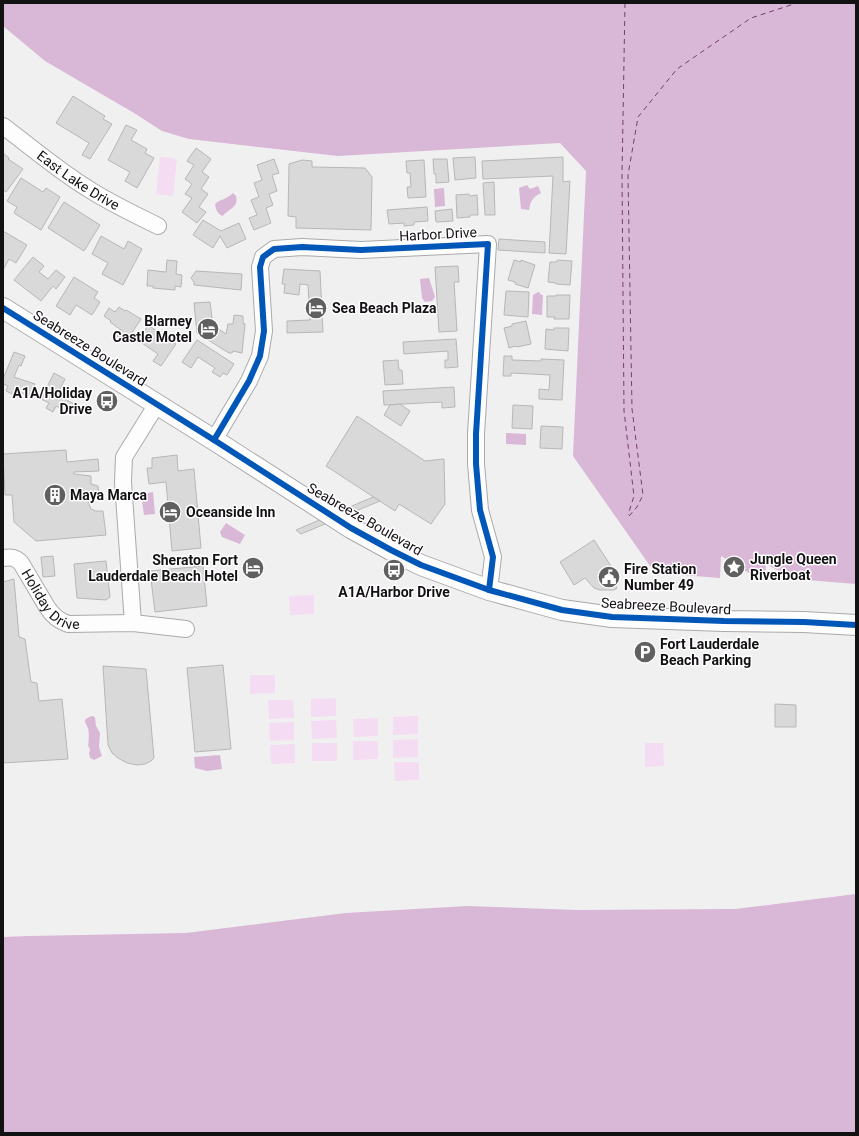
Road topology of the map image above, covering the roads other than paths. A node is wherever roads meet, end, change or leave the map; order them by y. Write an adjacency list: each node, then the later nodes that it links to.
1 (3, 126): 2 (street, East Lake Drive)
2 (158, 226)
3 (3, 308): 4 (main road, Seabreeze Boulevard)
4 (157, 404): 5 (main road, Seabreeze Boulevard); 8 (street)
5 (214, 440): 7 (main road, Seabreeze Boulevard); 7 (street, Harbor Drive)
6 (3, 558): 8 (street, Holiday Drive)
7 (490, 590): 9 (main road, Seabreeze Boulevard)
8 (133, 623): 10 (street, Holiday Drive)
9 (856, 625)
10 (186, 629)

